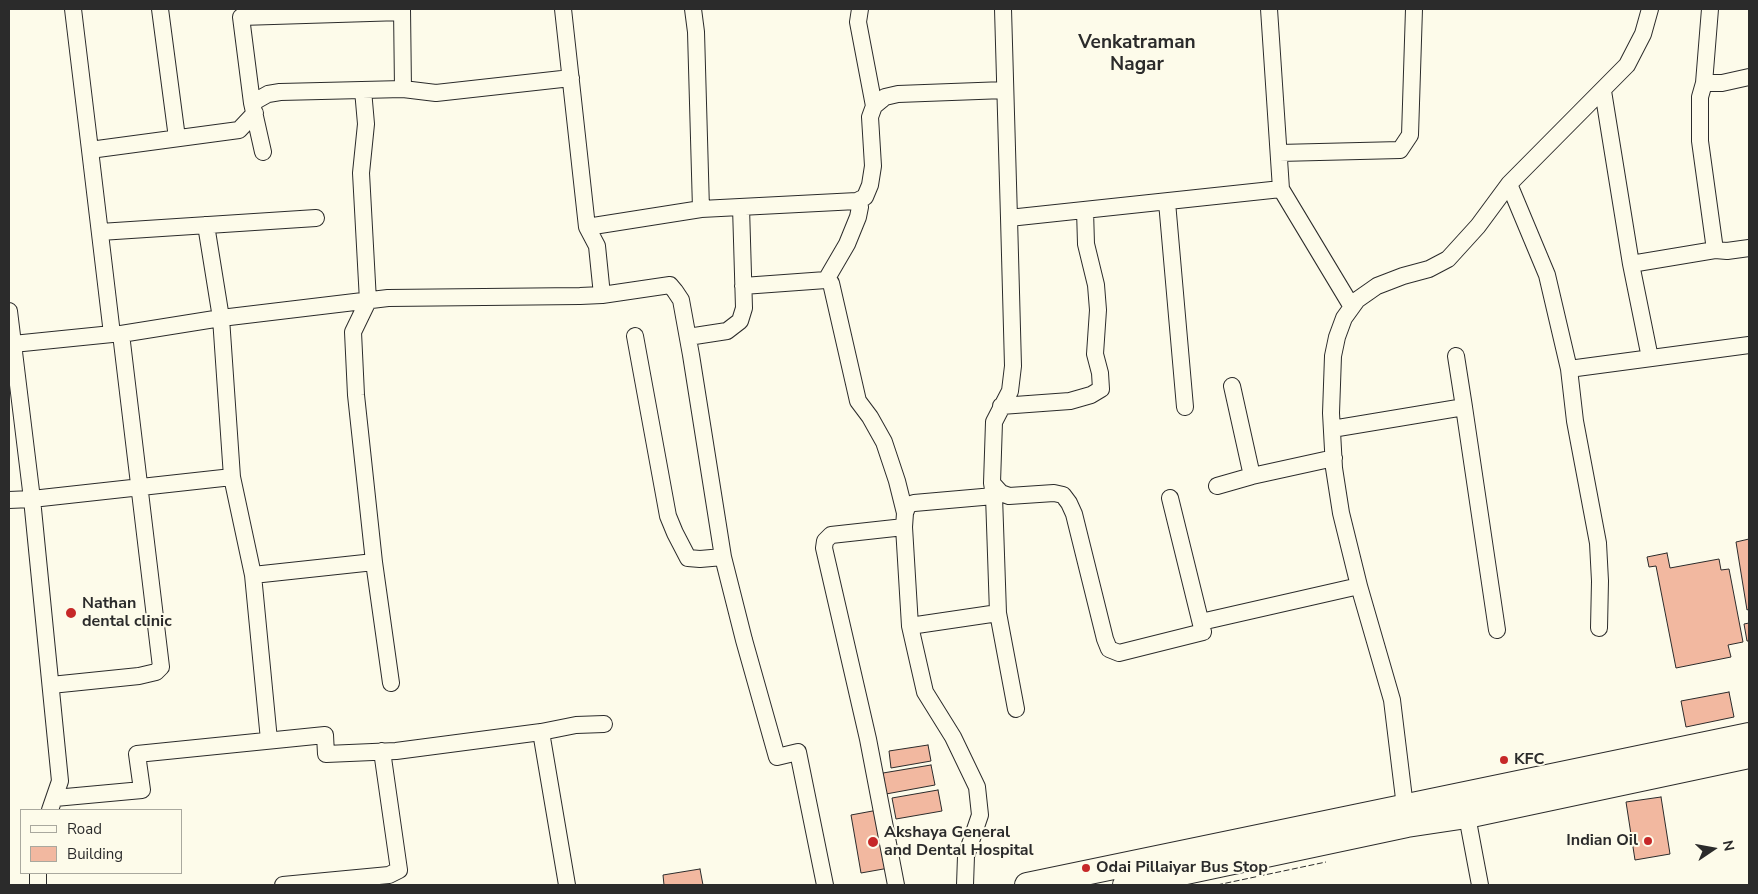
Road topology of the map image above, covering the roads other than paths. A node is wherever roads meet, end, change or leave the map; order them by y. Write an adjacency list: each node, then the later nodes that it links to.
1 (72, 9): 23 (street)
2 (160, 9): 22 (street)
3 (563, 9): 14 (street)
4 (693, 9): 31 (street)
5 (860, 9): 20 (street)
6 (1003, 9): 18 (street)
7 (1269, 9): 25 (street)
8 (1414, 9): 25 (street)
9 (1650, 9): 19 (street)
10 (1710, 9): 15 (street)
11 (402, 10): 12 (street); 17 (street)
12 (240, 13): 21 (street)
13 (1749, 77): 15 (street)
14 (570, 78): 17 (street); 36 (street)
15 (1704, 83): 39 (street)
16 (362, 90): 17 (street); 21 (street); 44 (street)
17 (403, 90)
18 (1005, 90): 20 (street); 34 (street)
19 (1603, 91): 26 (street); 40 (street)
20 (874, 106): 28 (street)
21 (253, 108): 22 (street); 24 (street)
22 (177, 138): 23 (street)
23 (90, 150): 37 (street)
24 (263, 152)
25 (1279, 153): 27 (street)
26 (1509, 184): 45 (street); 55 (street)
27 (1281, 190): 29 (street); 45 (street)
28 (857, 201): 30 (street); 41 (street)
29 (1167, 202): 32 (street); 58 (street)
30 (740, 207): 31 (street); 42 (street)
31 (700, 209): 36 (street)
32 (1084, 210): 34 (street); 57 (street)
33 (316, 218): 35 (street)
34 (1009, 218): 57 (street)
35 (206, 225): 37 (street); 47 (street)
36 (587, 227): 43 (street)
37 (100, 232): 48 (street)
38 (1749, 248): 39 (street)
39 (1715, 250): 40 (street)
40 (1631, 264): 54 (street)
41 (826, 280): 42 (street); 70 (street)
42 (743, 286): 50 (street)
43 (602, 295): 44 (street); 50 (street)
44 (368, 300): 47 (street); 72 (street)
45 (1352, 307): 60 (street)
46 (9, 311): 51 (street)
47 (221, 318): 48 (street); 63 (street)
48 (117, 334): 51 (street); 65 (street)
49 (636, 336): 71 (street)
50 (688, 337): 71 (street)
51 (13, 344): 68 (street)
52 (1749, 345): 54 (street)
53 (1456, 356): 59 (street)
54 (1650, 358): 55 (street)
55 (1569, 369): 78 (street)
56 (1232, 386): 62 (street)
57 (1001, 406): 66 (street)
58 (1186, 407)
59 (1464, 407): 60 (street); 79 (street)
60 (1332, 429): 61 (street)
61 (1334, 458): 62 (street); 74 (street)
62 (1252, 476): 64 (street)
63 (232, 477): 65 (street); 73 (street)
64 (1217, 486)
65 (140, 487): 68 (street); 81 (street)
66 (993, 489): 70 (street); 75 (street); 76 (street)
67 (1170, 498): 76 (street)
68 (32, 499): 69 (street); 81 (street)
69 (9, 500)
70 (904, 520): 77 (street); 96 (street)
71 (723, 557): 95 (street)
72 (374, 562): 73 (street); 80 (street)
73 (253, 574): 86 (street)
74 (1360, 586): 76 (street); 90 (street)
75 (998, 613): 77 (street); 82 (street)
76 (1201, 622)
77 (910, 626): 97 (street)
78 (1599, 628)
79 (1497, 630)
80 (391, 683)
81 (52, 685): 89 (street)
82 (1016, 709)
83 (604, 724): 84 (street)
84 (541, 732): 87 (street); 94 (street)
85 (1749, 735): 90 (highway)
86 (269, 740): 87 (street); 89 (street)
87 (382, 750): 93 (street)
88 (1749, 756): 91 (highway)
89 (53, 804)
90 (1406, 816): 91 (highway); 92 (highway); 99 (highway)
91 (1467, 816): 100 (street)
92 (1082, 880): 98 (highway)
93 (283, 885)
94 (567, 885)
95 (825, 885)
96 (896, 885)
97 (965, 885)
98 (1027, 885)
99 (1126, 885)
100 (1480, 885)

